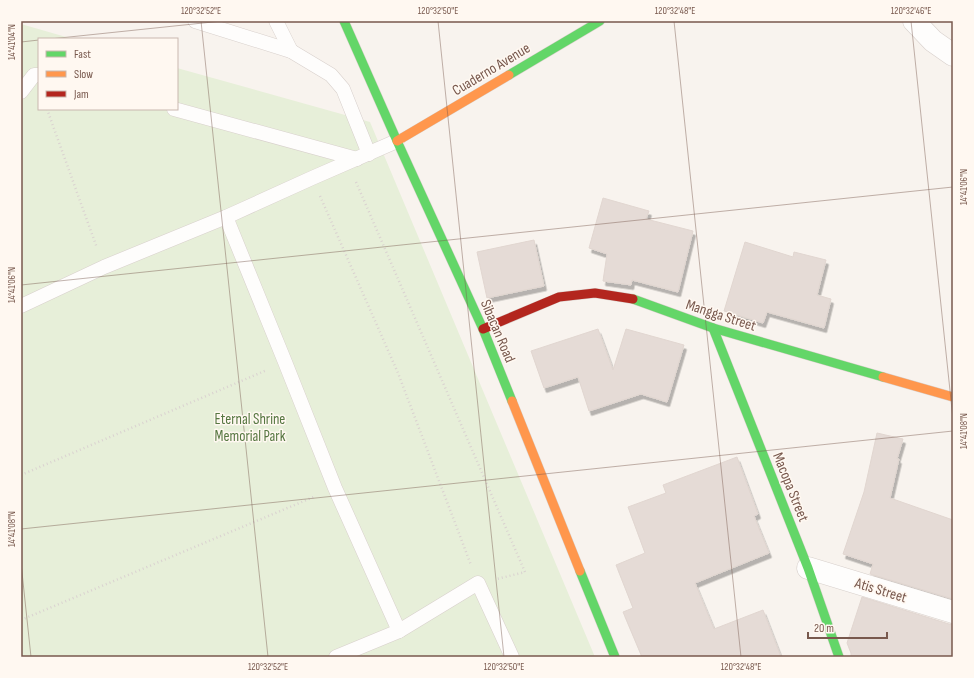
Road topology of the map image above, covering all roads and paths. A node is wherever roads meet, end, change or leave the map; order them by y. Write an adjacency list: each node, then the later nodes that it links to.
1 (195, 21): 6 (lane)
2 (276, 21): 6 (lane)
3 (344, 21): 12 (street, Sibacan Road)
4 (600, 21): 12 (street, Cuaderno Avenue)
5 (914, 21): 7 (street)
6 (291, 51): 13 (lane)
7 (953, 55)
8 (38, 75): 9 (lane)
9 (21, 92)
10 (47, 110): 16 (path)
11 (178, 110): 13 (lane)
12 (398, 141): 13 (lane); 19 (street, Sibacan Road)
13 (358, 159): 14 (lane); 25 (path)
14 (312, 178): 15 (lane); 25 (path)
15 (226, 217): 16 (lane); 20 (lane)
16 (104, 267): 17 (lane)
17 (21, 306)
18 (712, 328): 19 (street, Mangga Street); 21 (street, Mangga Street); 24 (street, Macopa Street)
19 (483, 329): 31 (street, Sibacan Road)
20 (285, 362): 22 (path); 23 (lane)
21 (953, 397)
22 (21, 475)
23 (335, 488): 27 (path); 28 (lane)
24 (808, 568): 26 (street, Atis Street); 32 (street, Macopa Street)
25 (478, 583): 28 (lane); 30 (lane)
26 (953, 612)
27 (21, 620)
28 (399, 631): 29 (lane)
29 (336, 657)
30 (512, 657)
31 (615, 657)
32 (839, 657)

